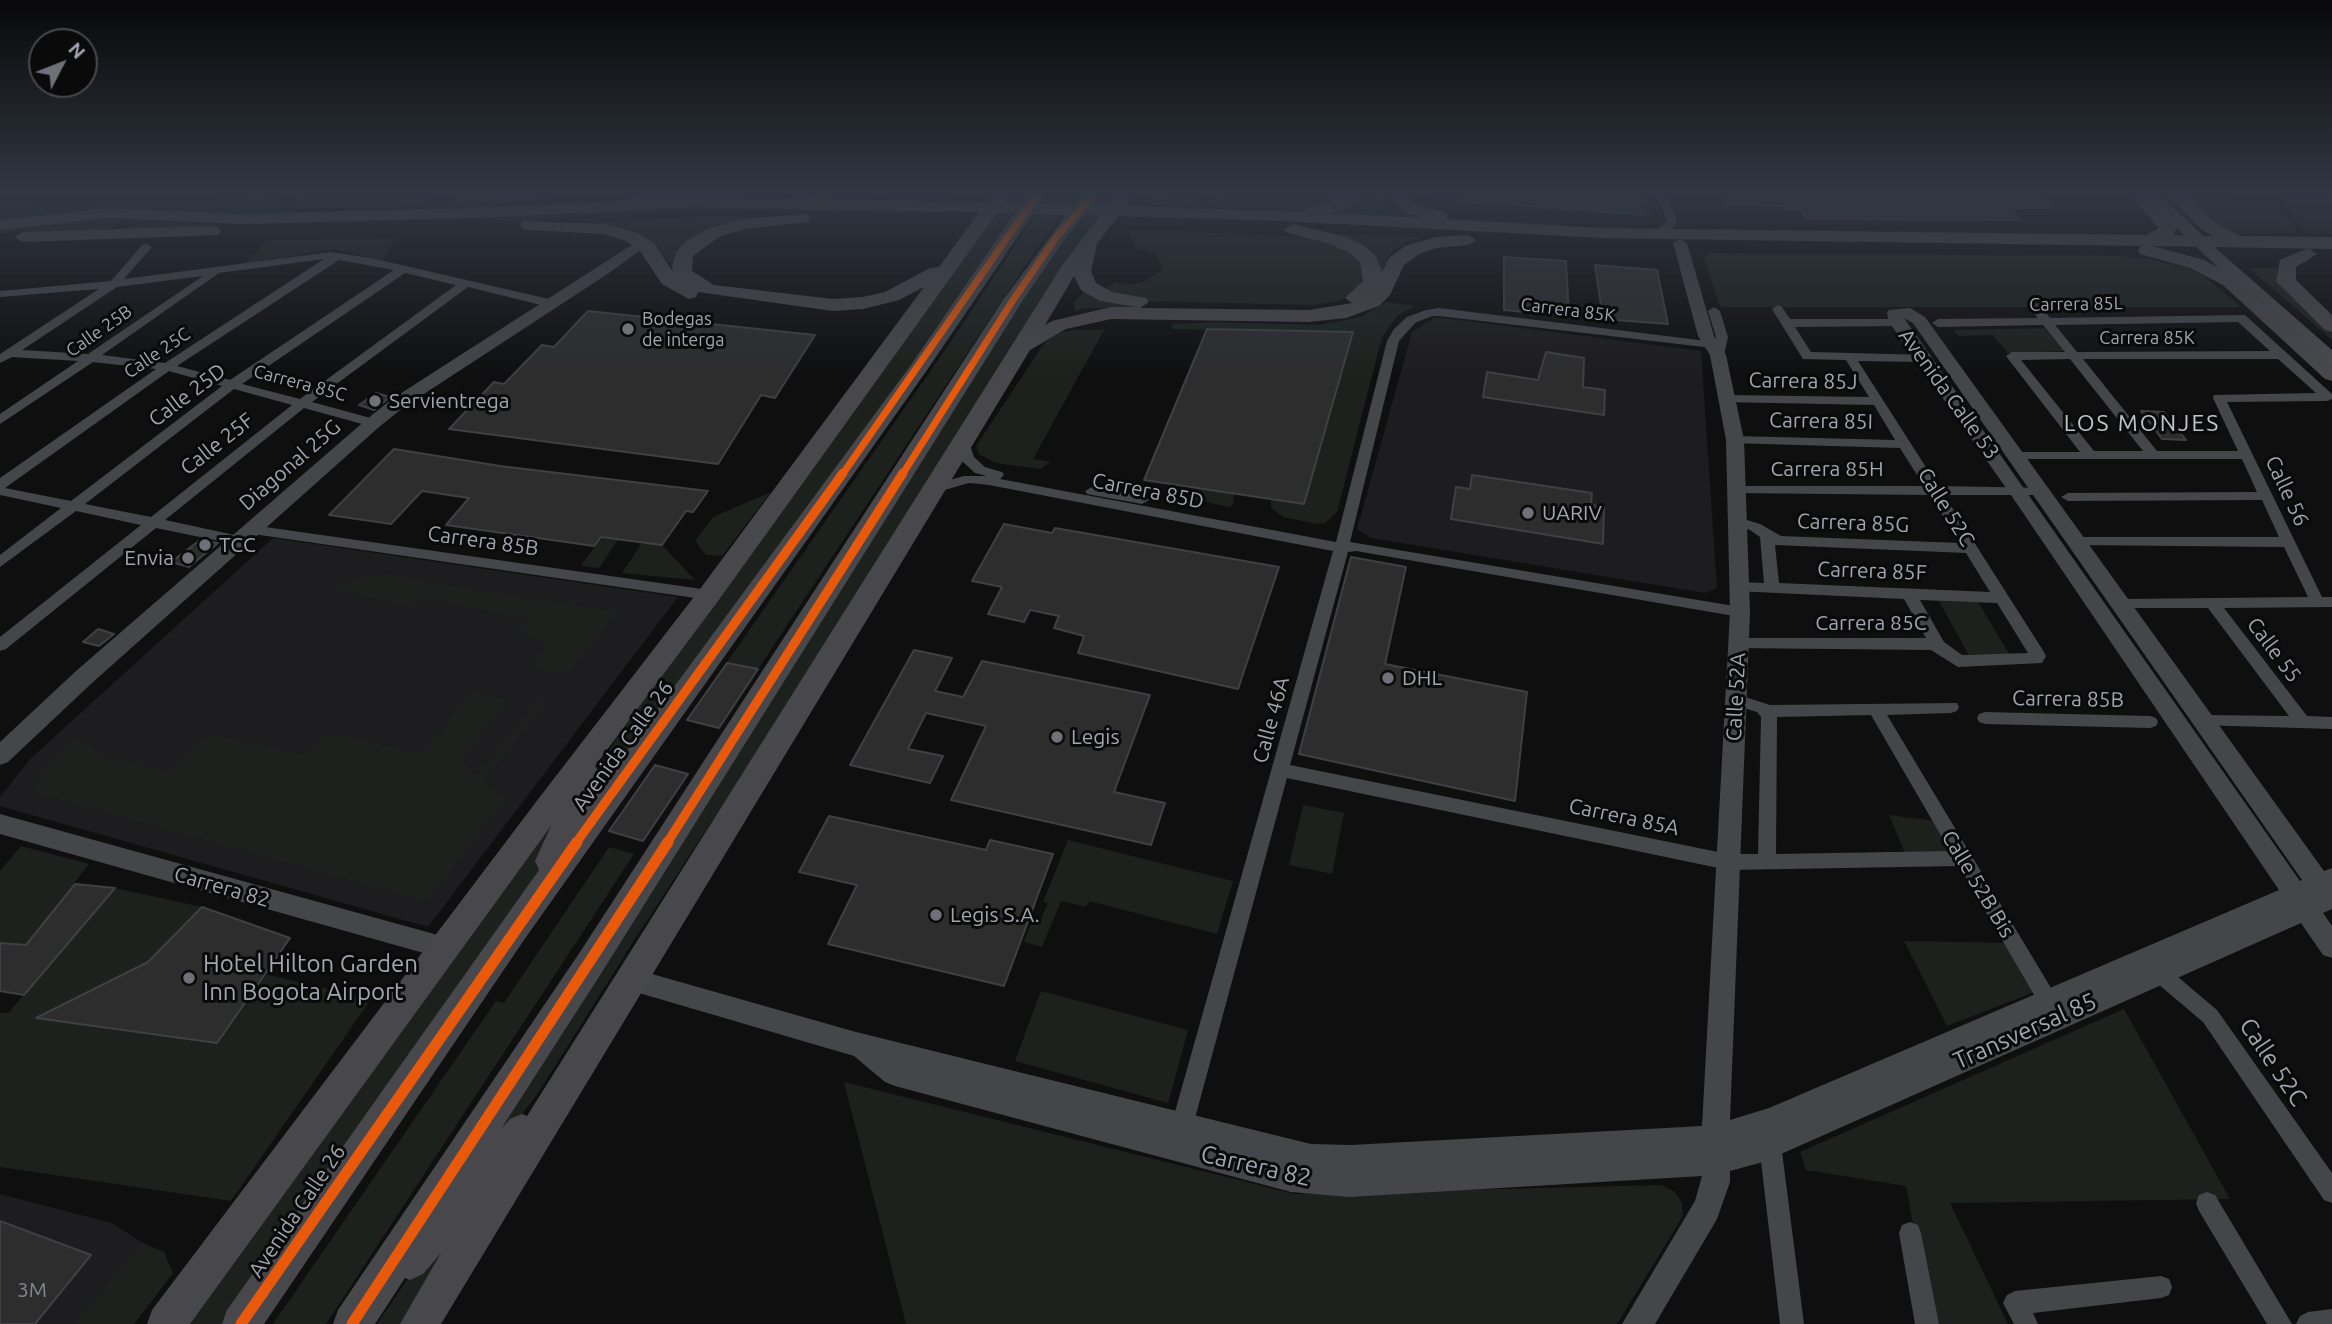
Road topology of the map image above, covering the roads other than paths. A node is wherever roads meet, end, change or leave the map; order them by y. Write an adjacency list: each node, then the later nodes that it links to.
1 (140, 254): 25 (street)
2 (626, 254): 23 (street, Diagonal 25G)
3 (650, 254): 20 (main road)
4 (685, 254): 5 (main road)
5 (956, 254): 37 (main road, Avenida Calle 26)
6 (997, 254): 112 (main road, Avenida Calle 26)
7 (1045, 254): 129 (main road)
8 (1079, 254): 39 (main road)
9 (1086, 254): 10 (main road)
10 (1362, 254)
11 (1409, 254): 39 (main road)
12 (1690, 254): 40 (street, Calle 52A)
13 (2171, 254): 49 (main road)
14 (2213, 254): 47 (main road)
15 (2225, 254): 38 (main road)
16 (2304, 254): 17 (main road)
17 (2308, 254): 18 (main road); 35 (main road)
18 (2332, 254)
19 (337, 255): 21 (street); 22 (street); 48 (street, Calle 25C)
20 (656, 261): 23 (street, Diagonal 25G); 37 (main road)
21 (403, 269): 24 (street); 50 (street, Calle 25D)
22 (218, 270): 25 (street); 45 (street, Calle 25B)
23 (604, 270): 27 (street, Diagonal 25G)
24 (466, 283): 27 (street); 53 (street, Calle 25F)
25 (114, 284): 26 (street); 42 (street)
26 (0, 294)
27 (552, 304): 55 (street, Diagonal 25G)
28 (2036, 308): 33 (street)
29 (1778, 309): 34 (street)
30 (1714, 311): 40 (street)
31 (1422, 315): 40 (street, Carrera 85K); 79 (street, Calle 46A)
32 (1897, 321): 34 (street); 36 (street, Avenida Calle 53); 46 (street, Avenida Calle 53)
33 (2047, 322): 36 (street, Carrera 85L); 41 (street, Carrera 85L); 43 (street)
34 (1787, 323): 44 (street)
35 (2332, 326)
36 (1927, 331): 61 (street, Avenida Calle 53)
37 (892, 343): 85 (main road, Avenida Calle 26)
38 (2332, 347)
39 (1019, 348): 57 (main road)
40 (1715, 350): 51 (street, Calle 52A)
41 (2281, 355): 43 (street, Carrera 85K); 60 (street, Calle 56)
42 (5, 356): 45 (street, Carrera 85C)
43 (2076, 356): 59 (street); 62 (street, Carrera 85K)
44 (1850, 357): 46 (street); 52 (street, Calle 52C)
45 (93, 358): 48 (street, Carrera 85C); 54 (street, Calle 25B)
46 (1923, 358): 68 (street, Avenida Calle 53)
47 (2332, 359)
48 (167, 367): 50 (street, Carrera 85C); 63 (street, Calle 25C)
49 (2332, 375)
50 (233, 384): 53 (street, Carrera 85C); 72 (street, Calle 25D)
51 (1728, 399): 52 (street, Carrera 85J); 56 (street, Calle 52A)
52 (1878, 401): 58 (street, Calle 52C)
53 (303, 403): 55 (street, Carrera 85C); 74 (street, Calle 25F)
54 (0, 420)
55 (373, 423): 75 (street, Diagonal 25G)
56 (1735, 440): 58 (street, Carrera 85I); 65 (street, Calle 52A)
57 (963, 442): 64 (main road); 79 (street, Carrera 85D)
58 (1906, 444): 67 (street, Calle 52C)
59 (2152, 454): 60 (street); 62 (street)
60 (2247, 455): 70 (street, Calle 56)
61 (2018, 456): 62 (street); 69 (street, Avenida Calle 53)
62 (2090, 456)
63 (0, 485)
64 (934, 489): 79 (street, Carrera 85D); 116 (main road)
65 (1736, 490): 67 (street, Carrera 85H); 73 (street, Calle 52A)
66 (0, 491): 72 (street, Carrera 85B)
67 (1935, 491): 68 (street, Carrera 85H); 80 (street, Calle 52C)
68 (2018, 491): 69 (street, Carrera 85H); 111 (street, Avenida Calle 53)
69 (2043, 491): 77 (street, Avenida Calle 53)
70 (2267, 496): 71 (street); 78 (street, Calle 56)
71 (2068, 497)
72 (71, 506): 74 (street, Carrera 85B); 81 (street, Calle 25D)
73 (1737, 522): 76 (street, Carrera 85G); 82 (street, Calle 52A)
74 (150, 524): 75 (street, Carrera 85B); 93 (street, Calle 25F)
75 (245, 535): 85 (street, Carrera 85B); 105 (street, Diagonal 25G)
76 (1767, 536): 80 (street, Carrera 85G); 83 (street)
77 (2079, 542): 78 (street); 89 (street, Avenida Calle 53)
78 (2288, 542): 87 (street, Calle 56)
79 (1347, 545): 90 (street, Carrera 85D); 106 (street, Calle 46A)
80 (1972, 548): 86 (street, Calle 52C)
81 (0, 562)
82 (1740, 587): 83 (street, Carrera 85F); 90 (street, Calle 52A)
83 (1772, 588): 84 (street, Carrera 85F)
84 (1909, 594): 86 (street, Carrera 85F); 92 (street)
85 (709, 595): 95 (main road, Avenida Calle 26)
86 (2003, 598): 94 (street, Calle 52C)
87 (2324, 601): 88 (street)
88 (2211, 602): 89 (street); 103 (street, Calle 55)
89 (2122, 604): 101 (street, Avenida Calle 53)
90 (1740, 612): 91 (street, Calle 52A)
91 (1739, 644): 92 (street, Carrera 85C); 96 (street, Calle 52A)
92 (1937, 644): 94 (street, Carrera 85C)
93 (0, 645)
94 (2037, 658)
95 (639, 689): 112 (main road); 114 (main road, Avenida Calle 26)
96 (1736, 700): 99 (street); 110 (street, Calle 52A)
97 (1951, 707): 98 (street)
98 (1875, 708): 99 (street); 108 (street, Calle 52B Bis)
99 (1767, 711): 109 (street)
100 (1985, 718): 102 (street, Carrera 85B)
101 (2205, 721): 103 (street); 111 (street, Avenida Calle 53)
102 (2150, 722)
103 (2303, 723): 104 (street)
104 (2332, 723)
105 (0, 757)
106 (1281, 770): 110 (street, Carrera 85A); 119 (street, Calle 46A)
107 (0, 824): 114 (street, Carrera 82)
108 (1962, 858): 109 (street, Carrera 85A); 117 (street, Calle 52B Bis)
109 (1767, 861): 110 (street, Carrera 85A)
110 (1728, 862): 121 (street, Calle 52A)
111 (2321, 895): 113 (street, Avenida Calle 53); 115 (street, Transversal 85)
112 (513, 930): 128 (main road, Avenida Calle 26)
113 (2332, 947)
114 (445, 948): 127 (main road, Avenida Calle 26)
115 (2140, 973): 117 (street, Transversal 85); 120 (street, Transversal 85); 122 (street, Calle 52C)
116 (631, 980): 118 (main road); 119 (street, Carrera 82)
117 (2047, 999): 121 (street, Transversal 85)
118 (576, 1068): 130 (main road); 131 (main road)
119 (1179, 1135): 121 (street, Carrera 82)
120 (1770, 1144): 121 (street, Transversal 85); 133 (street)
121 (1716, 1149): 132 (street, Calle 52A)
122 (2331, 1192)
123 (2207, 1203): 136 (street)
124 (1910, 1233): 134 (street)
125 (2161, 1287): 135 (street)
126 (2332, 1321): 137 (street)
127 (166, 1324)
128 (241, 1324)
129 (352, 1324)
130 (369, 1324)
131 (419, 1324)
132 (1637, 1324)
133 (1792, 1324)
134 (1927, 1324)
135 (2026, 1324)
136 (2280, 1324)
137 (2308, 1324)

